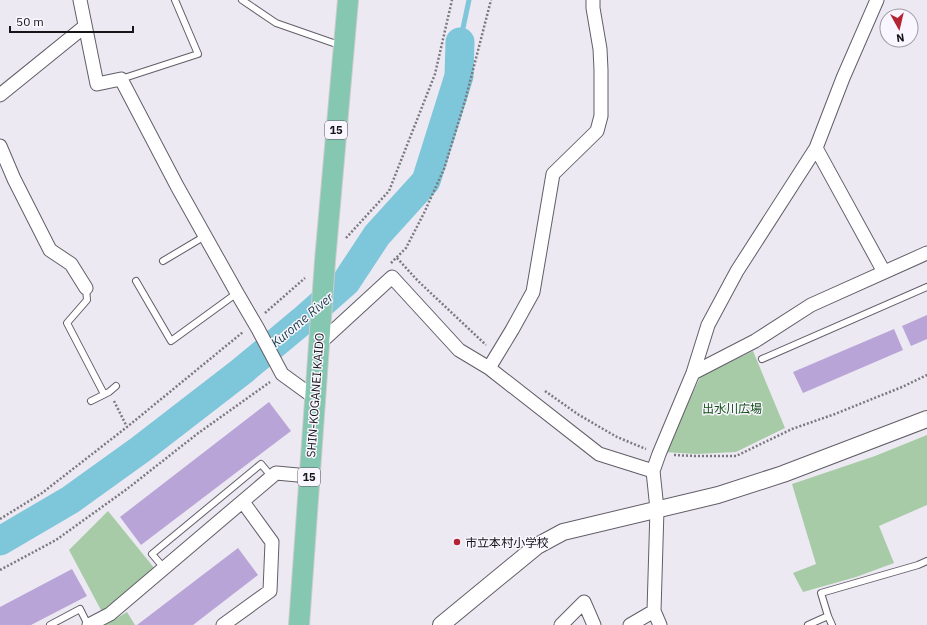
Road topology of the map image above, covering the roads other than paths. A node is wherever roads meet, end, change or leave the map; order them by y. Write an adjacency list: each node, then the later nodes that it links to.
1 (80, 0): 7 (street)
2 (175, 0): 9 (lane)
3 (242, 0): 8 (lane)
4 (348, 0): 8 (main road, 15)
5 (593, 0): 23 (street)
6 (877, 0): 12 (street)
7 (84, 27): 9 (street); 10 (street)
8 (343, 46): 21 (main road, SHIN-KOGANEI KAIDO / 15)
9 (120, 79): 13 (street)
10 (0, 95)
11 (0, 146): 19 (street)
12 (816, 148): 16 (street); 24 (street)
13 (205, 236): 15 (lane); 20 (street)
14 (927, 253): 16 (street)
15 (162, 261)
16 (884, 272): 24 (street)
17 (136, 281): 20 (lane)
18 (927, 287): 22 (lane)
19 (86, 288): 26 (lane)
20 (237, 293): 27 (street)
21 (320, 336): 23 (street); 27 (main road, SHIN-KOGANEI KAIDO / 15)
22 (762, 359)
23 (489, 368): 30 (street)
24 (693, 373): 30 (street)
25 (116, 386): 26 (lane)
26 (106, 393): 28 (lane)
27 (315, 398): 31 (main road, SHIN-KOGANEI KAIDO / 15)
28 (91, 401)
29 (927, 419): 34 (street)
30 (653, 471): 34 (street)
31 (309, 476): 32 (street); 42 (main road, SHIN-KOGANEI KAIDO / 15)
32 (272, 477): 33 (street); 36 (lane)
33 (243, 502): 36 (street); 41 (street)
34 (657, 509): 37 (street); 43 (street)
35 (927, 561): 38 (lane)
36 (164, 568): 40 (street)
37 (654, 611): 46 (street); 47 (street)
38 (828, 616): 48 (lane); 49 (lane)
39 (50, 625): 40 (lane)
40 (89, 625)
41 (222, 625)
42 (299, 625)
43 (441, 625)
44 (561, 625): 45 (street)
45 (594, 625)
46 (630, 625)
47 (660, 625)
48 (808, 625)
49 (832, 625)

